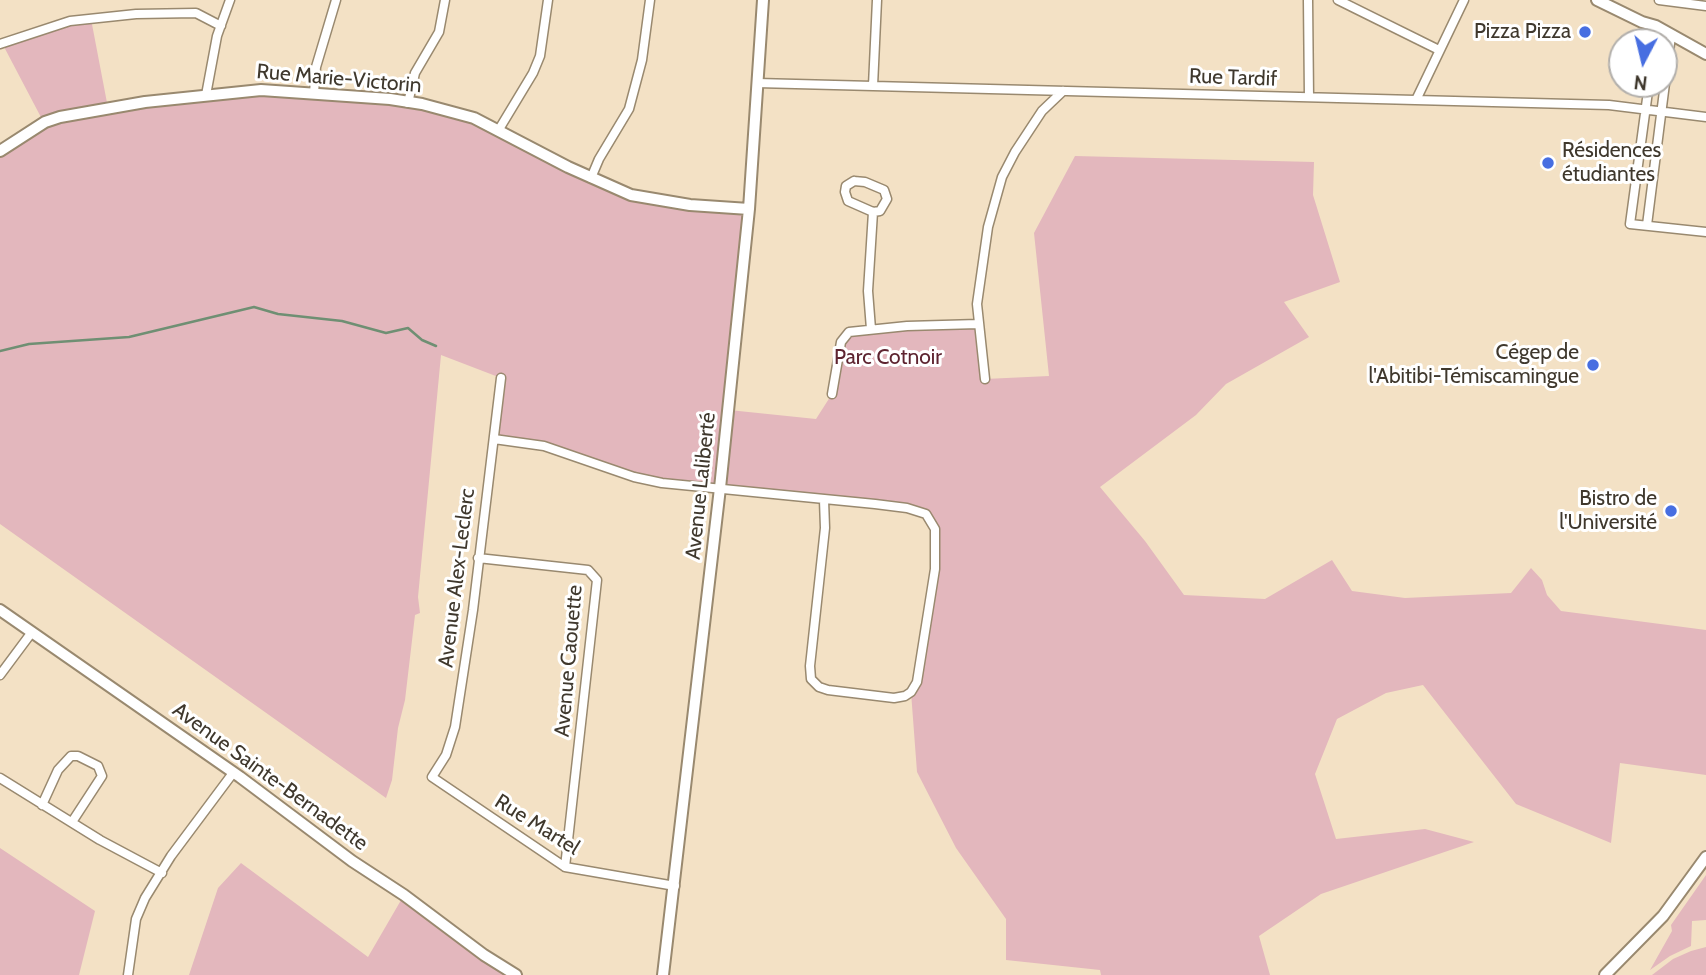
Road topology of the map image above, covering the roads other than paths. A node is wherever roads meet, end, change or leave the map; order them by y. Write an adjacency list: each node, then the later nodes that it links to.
1 (230, 0): 14 (street)
2 (336, 0): 24 (street)
3 (445, 0): 30 (street)
4 (548, 0): 34 (street)
5 (650, 0): 36 (street)
6 (763, 0): 21 (street, Avenue Laliberté)
7 (877, 0): 22 (street)
8 (1308, 0): 26 (street)
9 (1338, 0): 19 (street)
10 (1464, 0): 19 (street)
11 (1597, 0): 15 (street)
12 (1659, 0): 13 (street)
13 (1706, 6)
14 (221, 26): 18 (street); 25 (street)
15 (1656, 26): 16 (street)
16 (1659, 28)
17 (1678, 40): 20 (street)
18 (0, 44)
19 (1439, 50): 29 (street)
20 (1706, 54)
21 (757, 83): 22 (street, Rue Tardif); 37 (street, Avenue Laliberté)
22 (873, 86): 23 (street, Rue Tardif)
23 (1063, 91): 26 (street, Rue Tardif); 41 (street)
24 (314, 93): 25 (street, Rue Marie-Victorin); 30 (street, Rue Marie-Victorin)
25 (205, 95): 35 (street, Rue Marie-Victorin)
26 (1310, 97): 29 (street, Rue Tardif)
27 (1647, 98): 31 (street)
28 (1664, 98): 32 (street)
29 (1416, 100): 31 (street, Rue Tardif)
30 (408, 103): 34 (street, Rue Marie-Victorin)
31 (1646, 110): 32 (street, Rue Tardif); 39 (street)
32 (1662, 112): 33 (street, Rue Tardif); 39 (street)
33 (1706, 117)
34 (498, 131): 36 (street, Rue Marie-Victorin)
35 (0, 151)
36 (591, 178): 37 (street, Rue Marie-Victorin)
37 (749, 209): 47 (street, Avenue Laliberté)
38 (873, 212): 38 (street); 42 (street)
39 (1647, 225): 40 (street)
40 (1706, 232)
41 (978, 324): 42 (street); 44 (street)
42 (871, 329): 45 (street)
43 (501, 378): 46 (street, Avenue Alex-Leclerc)
44 (985, 379)
45 (832, 394)
46 (494, 439): 47 (street); 49 (street, Avenue Alex-Leclerc)
47 (720, 488): 48 (street); 61 (street, Avenue Laliberté)
48 (824, 500): 48 (street)
49 (478, 558): 54 (street, Avenue Alex-Leclerc); 59 (street, Avenue Caouette)
50 (0, 610): 51 (street, Avenue Sainte-Bernadette)
51 (32, 632): 52 (street); 53 (street, Avenue Sainte-Bernadette)
52 (0, 675)
53 (233, 773): 60 (street); 63 (street, Avenue Sainte-Bernadette)
54 (432, 777): 59 (street, Rue Martel)
55 (0, 778): 56 (street)
56 (42, 806): 57 (street); 57 (street)
57 (72, 822): 60 (street)
58 (1706, 856): 65 (street)
59 (565, 867): 61 (street, Rue Martel)
60 (162, 873): 62 (street)
61 (675, 886): 64 (street, Avenue Laliberté)
62 (128, 975)
63 (516, 975)
64 (663, 975)
65 (1605, 975)

